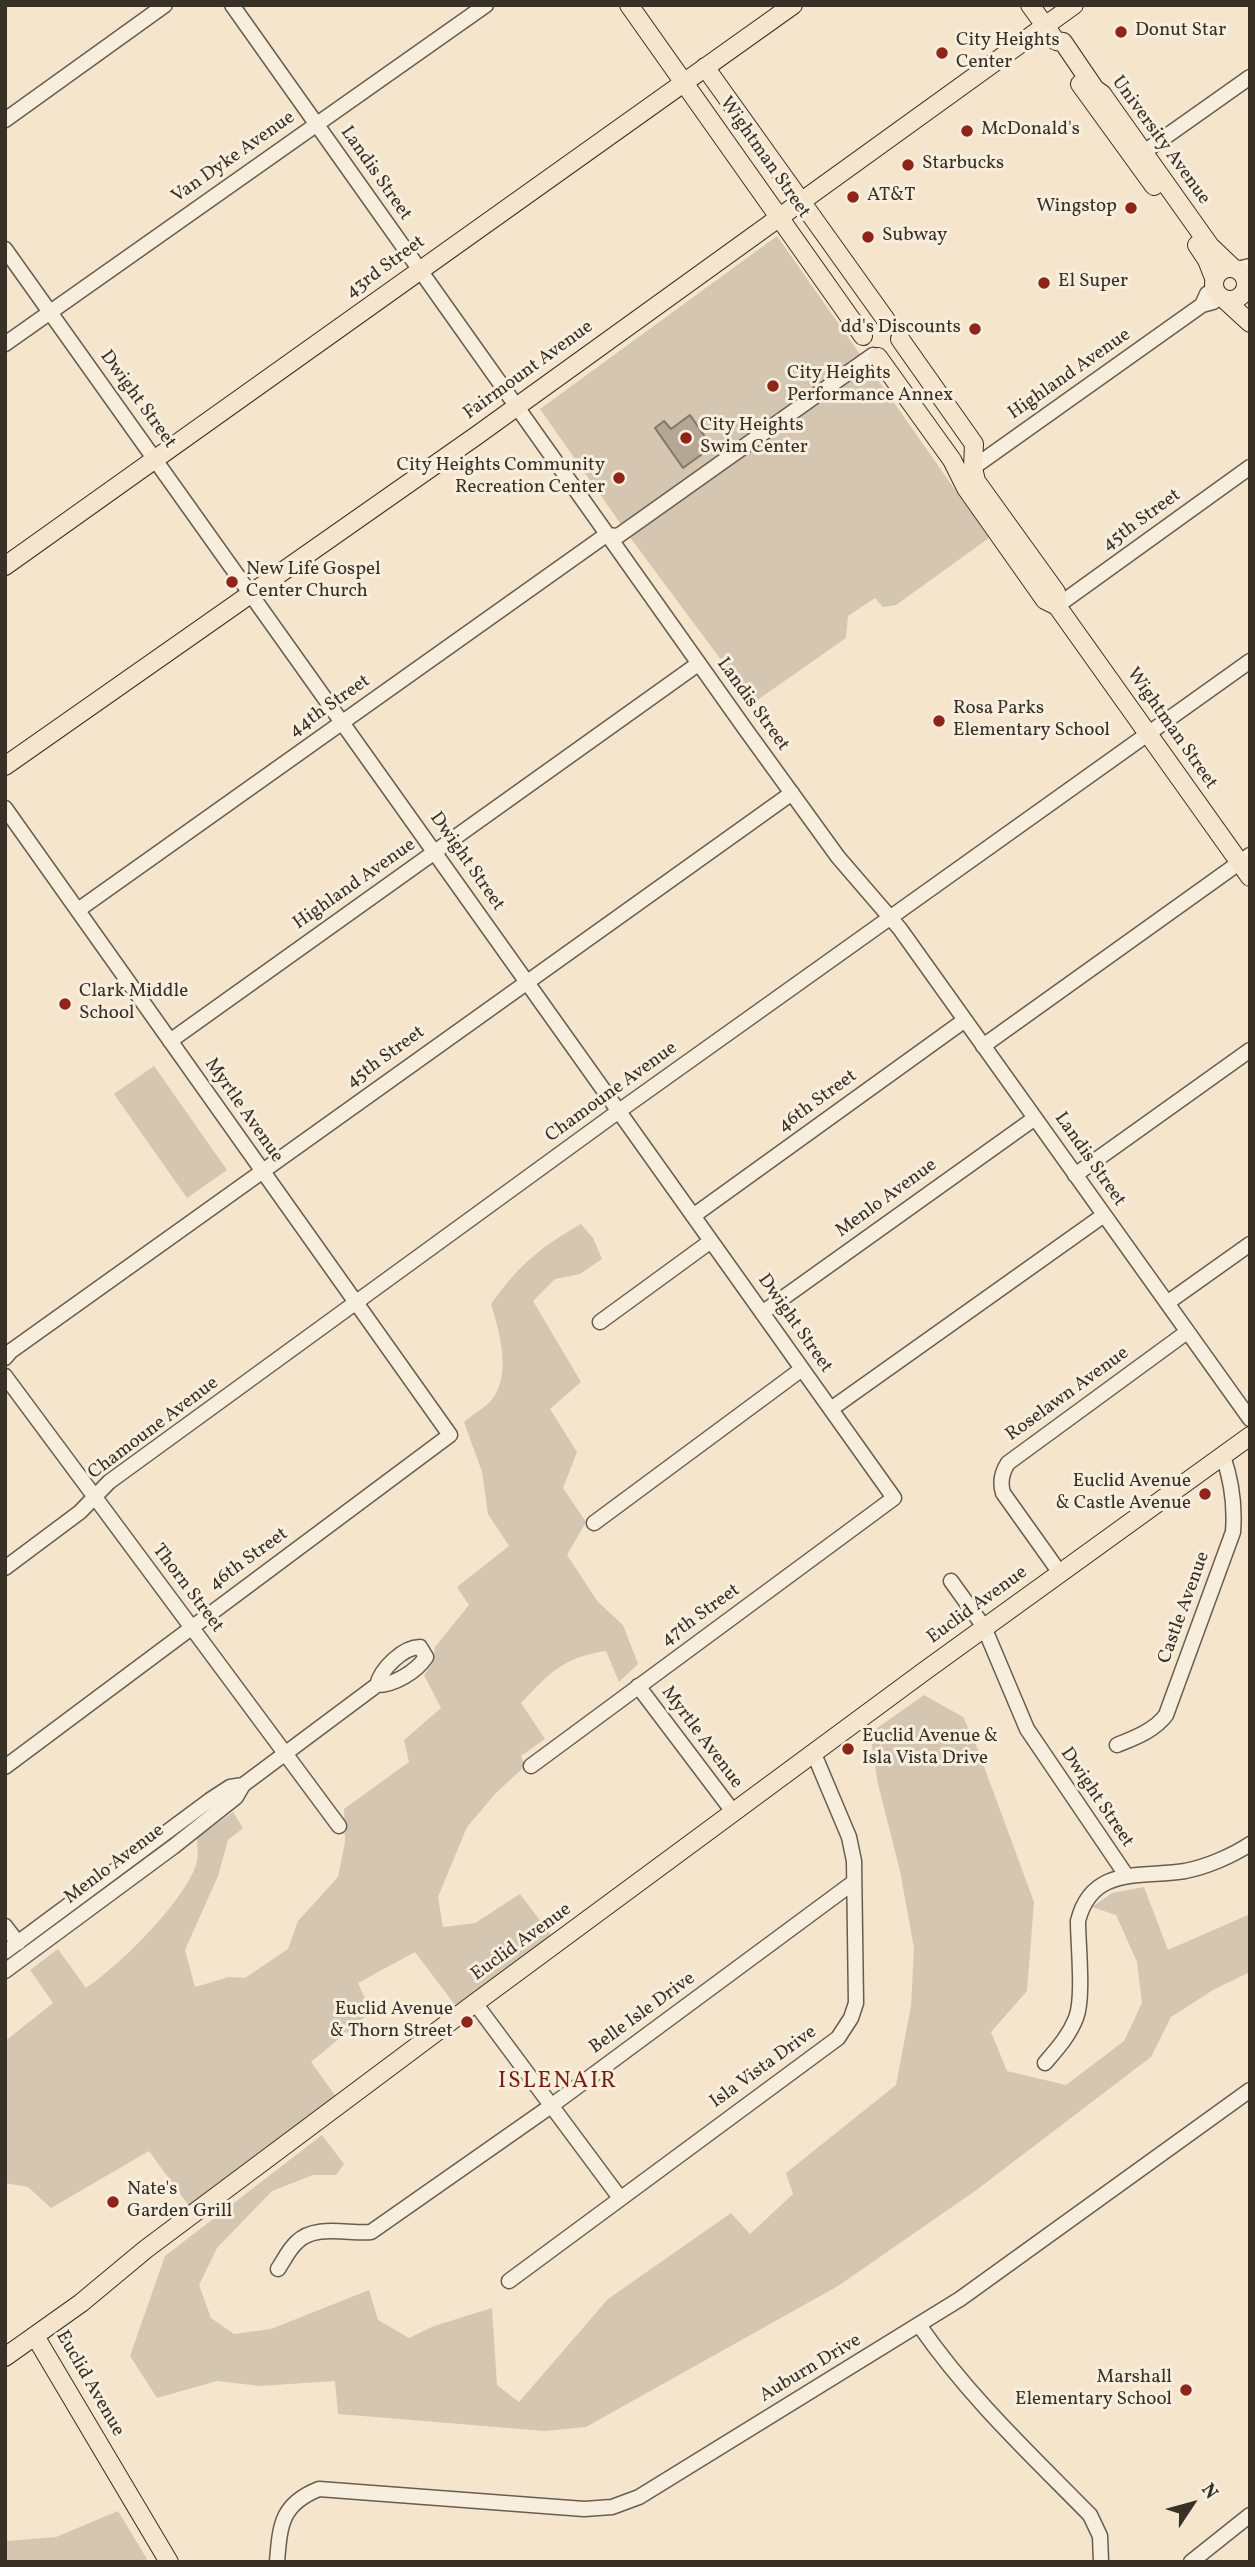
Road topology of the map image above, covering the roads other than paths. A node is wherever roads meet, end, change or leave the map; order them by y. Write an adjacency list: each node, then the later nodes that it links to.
1 (165, 5): 12 (street)
2 (232, 5): 13 (street, Landis Street)
3 (486, 5): 13 (street, Van Dyke Avenue)
4 (629, 5): 11 (main road, Wightman Street)
5 (793, 5): 9 (main road, 43rd Street)
6 (1030, 5): 8 (main road, University Avenue)
7 (1074, 5): 8 (main road, Fairmount Avenue)
8 (1045, 26): 14 (main road, University Avenue); 15 (main road, Fairmount Avenue)
9 (705, 68): 11 (main road, 43rd Street); 15 (main road, Wightman Street)
10 (1250, 77): 14 (street)
11 (684, 82): 16 (main road, Wightman Street); 18 (main road, 43rd Street)
12 (5, 120)
13 (316, 124): 18 (street, Landis Street); 21 (street, Van Dyke Avenue)
14 (1139, 155): 19 (main road, University Avenue); 20 (main road, University Avenue)
15 (801, 202): 16 (main road, Fairmount Avenue); 22 (main road, Wightman Street)
16 (779, 217): 24 (main road, Wightman Street); 28 (main road, Fairmount Avenue)
17 (5, 249): 21 (street, Dwight Street)
18 (420, 270): 28 (street, Landis Street); 29 (main road, 43rd Street)
19 (1244, 279): 20 (main road); 20 (main road)
20 (1219, 291): 23 (main road, University Avenue); 31 (street, Highland Avenue)
21 (50, 312): 26 (street, Van Dyke Avenue); 29 (street, Dwight Street)
22 (886, 320): 24 (main road); 25 (main road, Wightman Street)
23 (1250, 323)
24 (863, 336): 27 (main road, Wightman Street)
25 (900, 339): 27 (main road); 31 (main road, Wightman Street)
26 (5, 344)
27 (876, 356): 31 (main road, Wightman Street); 32 (street, 44th Street)
28 (515, 407): 32 (street, Landis Street); 34 (main road, Fairmount Avenue)
29 (155, 459): 33 (main road, 43rd Street); 34 (street, Dwight Street)
30 (1250, 467): 35 (street, 45th Street)
31 (966, 472): 35 (main road, Wightman Street)
32 (606, 535): 37 (street, Landis Street); 38 (street, 44th Street)
33 (5, 566)
34 (251, 593): 38 (street, Dwight Street); 40 (main road, Fairmount Avenue)
35 (1057, 606): 39 (main road, Wightman Street)
36 (1250, 661): 39 (street, Chamoune Avenue)
37 (698, 664): 41 (street, Landis Street); 43 (street, Highland Avenue)
38 (343, 722): 43 (street, Dwight Street); 45 (street, 44th Street)
39 (1149, 734): 44 (main road, Wightman Street); 46 (street, Chamoune Avenue)
40 (5, 766)
41 (792, 793): 46 (street, Landis Street); 47 (street, 45th Street)
42 (5, 808): 45 (street, Myrtle Avenue)
43 (435, 852): 47 (street, Dwight Street); 49 (street, Highland Avenue)
44 (1246, 864): 50 (street)
45 (78, 910): 49 (street, Myrtle Avenue)
46 (890, 917): 48 (street, Landis Street); 52 (street, Chamoune Avenue)
47 (527, 981): 52 (street, Dwight Street); 54 (street, 45th Street)
48 (965, 1020): 50 (street, Landis Street); 57 (street, 46th Street)
49 (170, 1041): 54 (street, Myrtle Avenue)
50 (983, 1046): 53 (street, Landis Street)
51 (1250, 1050): 55 (street)
52 (619, 1111): 57 (street, Dwight Street); 60 (street, Chamoune Avenue)
53 (1035, 1118): 55 (street, Landis Street); 62 (street, Menlo Avenue)
54 (262, 1171): 60 (street, Myrtle Avenue); 65 (street, 45th Street)
55 (1075, 1175): 56 (street, Landis Street)
56 (1104, 1215): 61 (street, Landis Street); 68 (street)
57 (693, 1216): 58 (street, Dwight Street)
58 (711, 1241): 62 (street, Dwight Street); 63 (street)
59 (1250, 1244): 61 (street)
60 (356, 1303): 70 (street, Myrtle Avenue); 73 (street, Chamoune Avenue)
61 (1167, 1303): 64 (street, Landis Street)
62 (762, 1312): 66 (street, Dwight Street)
63 (600, 1322)
64 (1187, 1332): 69 (street, Landis Street); 77 (street, Roselawn Avenue)
65 (5, 1358)
66 (802, 1369): 68 (street, Dwight Street); 75 (street)
67 (5, 1376): 73 (street, Thorn Street)
68 (831, 1409): 74 (street, Dwight Street)
69 (1250, 1419)
70 (450, 1435): 79 (street, 46th Street)
71 (1250, 1436): 72 (main road, Euclid Avenue)
72 (1223, 1456): 77 (main road, Euclid Avenue); 83 (street, Castle Avenue)
73 (96, 1498): 76 (street, Chamoune Avenue); 79 (street, Thorn Street)
74 (894, 1498): 82 (street, 47th Street)
75 (594, 1523)
76 (5, 1568)
77 (1059, 1573): 80 (main road, Euclid Avenue)
78 (951, 1581): 80 (street, Dwight Street)
79 (191, 1627): 84 (street, Thorn Street); 87 (street, 46th Street)
80 (985, 1628): 85 (main road, Euclid Avenue); 92 (street, Dwight Street)
81 (377, 1685): 84 (street, Menlo Avenue)
82 (638, 1686): 86 (street, 47th Street); 89 (street, Myrtle Avenue)
83 (1117, 1745)
84 (285, 1754): 88 (street, Menlo Avenue); 90 (street, Thorn Street)
85 (814, 1754): 89 (main road, Euclid Avenue); 93 (street, Isla Vista Drive)
86 (531, 1766)
87 (5, 1767)
88 (243, 1785): 95 (street, Menlo Avenue); 97 (street, Menlo Avenue)
89 (734, 1813): 98 (main road, Euclid Avenue)
90 (339, 1826)
91 (1250, 1844): 92 (street)
92 (1125, 1875): 99 (street)
93 (854, 1882): 101 (street, Belle Isle Drive); 102 (street, Isla Vista Drive)
94 (5, 1926): 95 (street)
95 (18, 1943): 96 (street, Menlo Avenue)
96 (5, 1952)
97 (5, 1971)
98 (475, 2003): 101 (street); 106 (main road, Euclid Avenue)
99 (1045, 2063)
100 (1250, 2091): 105 (street, Auburn Drive)
101 (551, 2106): 102 (street); 103 (street, Belle Isle Drive)
102 (620, 2197): 104 (street, Isla Vista Drive)
103 (278, 2269)
104 (509, 2281)
105 (919, 2325): 110 (street, Auburn Drive); 111 (street)
106 (36, 2336): 107 (main road); 109 (main road, Euclid Avenue)
107 (5, 2357)
108 (1250, 2515): 112 (street)
109 (169, 2562)
110 (277, 2562)
111 (1101, 2562)
112 (1191, 2562)

